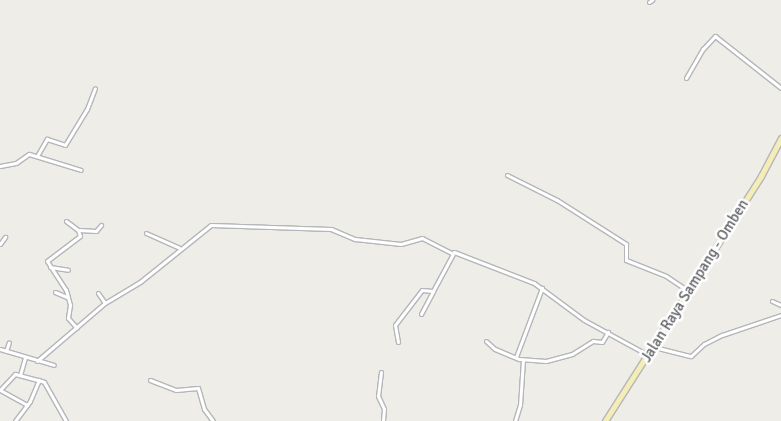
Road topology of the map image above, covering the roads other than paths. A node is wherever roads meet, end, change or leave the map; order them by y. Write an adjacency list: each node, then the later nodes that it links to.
1 (686, 78): 3 (street)
2 (95, 88): 5 (street)
3 (781, 88)
4 (781, 138): 21 (main road, Jalan Raya Sampang - Omben)
5 (37, 156): 6 (street); 7 (street)
6 (0, 166)
7 (81, 170)
8 (507, 175): 21 (street)
9 (66, 221): 11 (street)
10 (101, 225): 11 (street)
11 (78, 230): 17 (street)
12 (146, 233): 15 (street)
13 (6, 237): 14 (street)
14 (0, 244)
15 (180, 248): 16 (street); 26 (street)
16 (451, 253): 19 (street); 20 (street)
17 (50, 267): 18 (street); 24 (street)
18 (68, 270)
19 (542, 288): 31 (street); 40 (street)
20 (433, 291): 28 (street); 34 (street)
21 (689, 291): 35 (main road, Jalan Raya Sampang - Omben)
22 (54, 292): 24 (street)
23 (98, 293): 26 (street)
24 (68, 297): 30 (street)
25 (772, 302): 27 (street)
26 (105, 303): 30 (street)
27 (781, 305)
28 (421, 314)
29 (781, 314): 35 (street)
30 (77, 328): 41 (street)
31 (608, 332): 38 (street); 42 (street)
32 (486, 341): 40 (street)
33 (9, 342): 37 (street)
34 (398, 342)
35 (654, 347): 38 (main road, Jalan Raya Sampang - Omben)
36 (0, 349): 37 (street)
37 (6, 351): 39 (street)
38 (648, 355): 50 (main road, Jalan Raya Sampang - Omben)
39 (25, 357): 41 (street); 45 (street)
40 (516, 357): 42 (street)
41 (37, 360): 43 (street)
42 (524, 360): 55 (street)
43 (54, 365)
44 (381, 372): 54 (street)
45 (20, 374): 46 (street); 48 (street)
46 (39, 380): 49 (street); 52 (street)
47 (150, 380): 53 (street)
48 (0, 390): 49 (street)
49 (28, 405): 51 (street)
50 (606, 420)
51 (15, 421)
52 (66, 421)
53 (213, 421)
54 (383, 421)
55 (515, 421)

